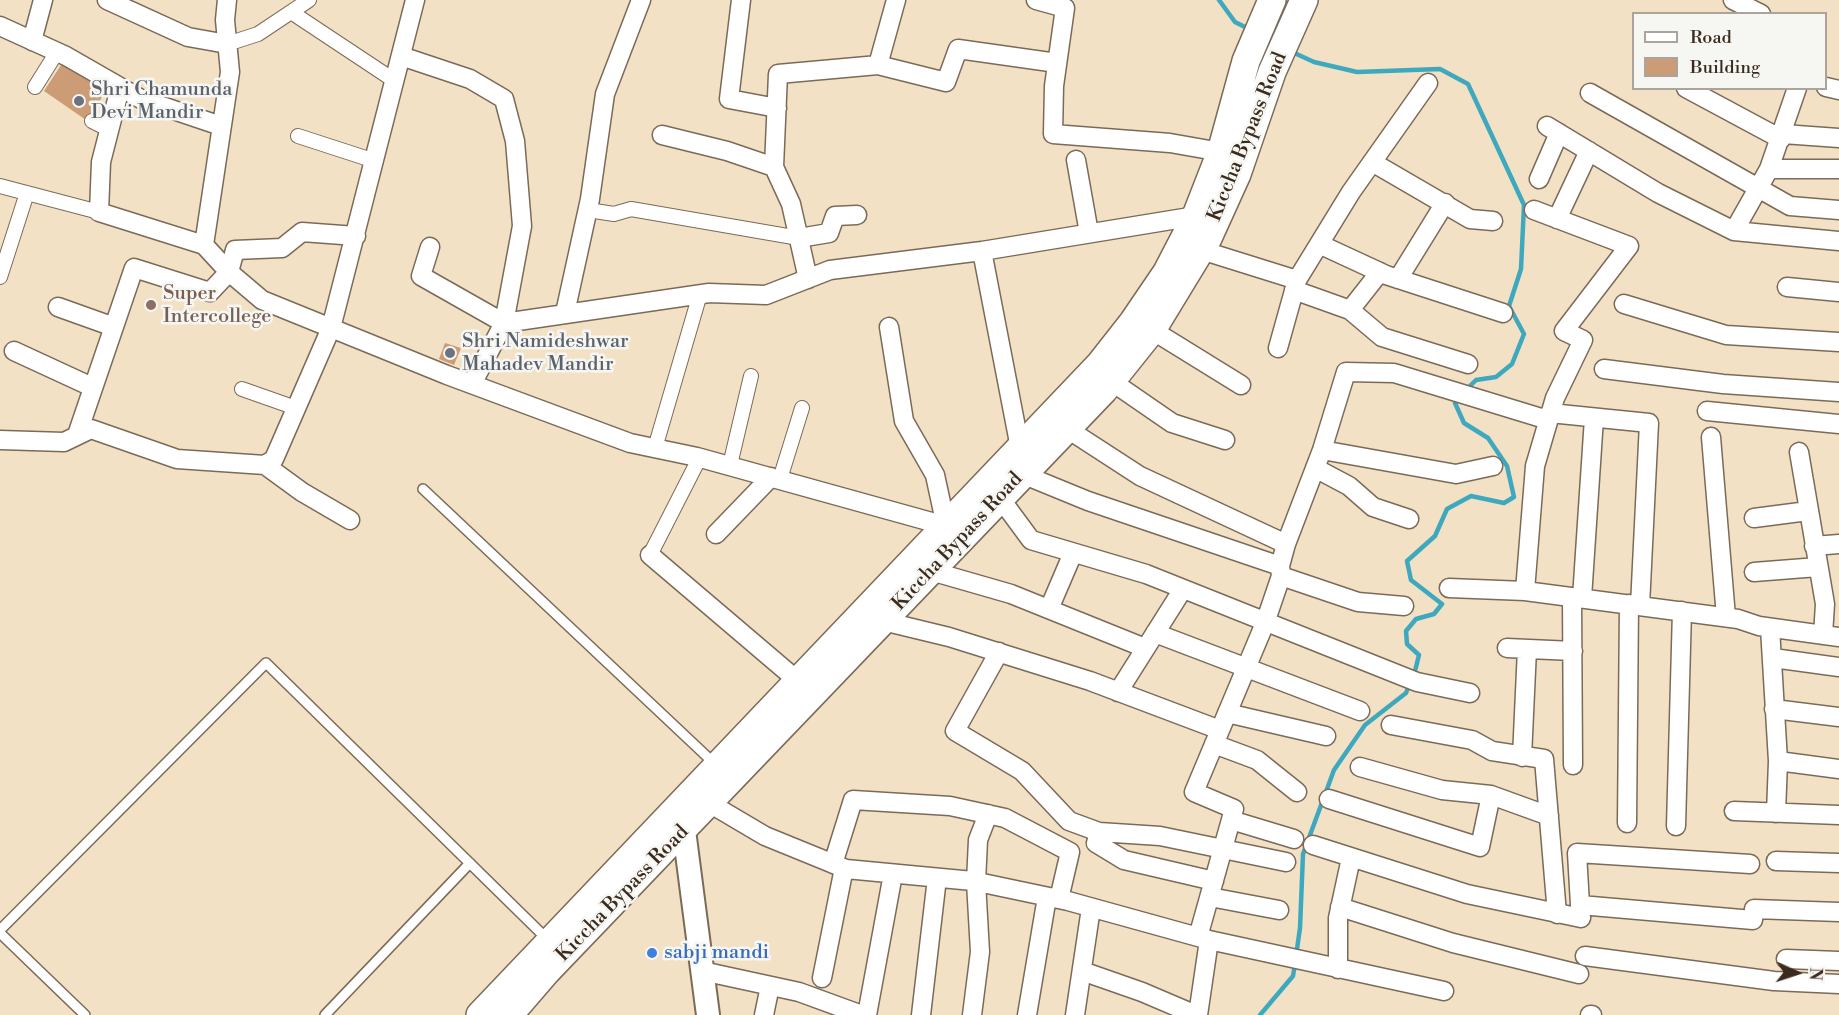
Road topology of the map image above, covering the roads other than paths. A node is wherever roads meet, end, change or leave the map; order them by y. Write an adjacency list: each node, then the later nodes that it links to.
1 (43, 0): 16 (street)
2 (107, 0): 17 (street)
3 (227, 0): 17 (street)
4 (309, 0): 13 (street)
5 (415, 0): 19 (street)
6 (641, 0): 48 (street)
7 (741, 0): 29 (street)
8 (896, 0): 21 (street)
9 (1036, 0): 20 (street)
10 (1732, 0): 14 (street)
11 (1270, 2): 36 (main road)
12 (1301, 8): 64 (main road, Kiccha Bypass Road)
13 (291, 12): 17 (street); 22 (street)
14 (1757, 12)
15 (0, 27): 16 (street)
16 (33, 41): 18 (street)
17 (228, 44): 30 (street)
18 (57, 52): 24 (street); 25 (street)
19 (401, 57): 22 (street); 81 (street)
20 (1057, 63): 21 (street); 36 (street)
21 (878, 65): 29 (street)
22 (395, 81): 38 (street)
23 (1428, 83): 39 (street)
24 (35, 87)
25 (120, 88): 30 (street); 51 (street)
26 (1690, 90): 33 (street)
27 (1795, 90): 33 (street)
28 (1590, 93): 45 (street)
29 (777, 108): 40 (street)
30 (221, 126): 62 (street)
31 (662, 135): 40 (street)
32 (298, 136): 38 (street)
33 (1782, 137): 34 (street); 41 (street)
34 (1839, 138)
35 (1589, 151): 43 (street); 54 (street); 56 (street)
36 (1221, 152): 53 (main road)
37 (1076, 160): 57 (street)
38 (375, 161): 58 (street)
39 (1372, 162): 47 (street); 61 (street)
40 (774, 167): 59 (street)
41 (1769, 169): 42 (street); 45 (street)
42 (1839, 169)
43 (1539, 179)
44 (0, 186): 46 (street)
45 (1759, 189): 50 (street); 56 (street)
46 (27, 193): 51 (street); 68 (street)
47 (1445, 203): 55 (street); 70 (street)
48 (588, 210): 59 (street); 79 (street)
49 (1534, 210): 54 (street)
50 (1839, 210)
51 (99, 212): 62 (street)
52 (857, 215): 59 (street)
53 (1196, 216): 57 (street); 80 (main road)
54 (1557, 219): 100 (street)
55 (1493, 221)
56 (1734, 231): 60 (street)
57 (1089, 233): 65 (street)
58 (356, 236): 66 (street); 84 (street)
59 (799, 238): 69 (street)
60 (1839, 241)
61 (1319, 244): 67 (street); 71 (street)
62 (204, 245): 66 (street)
63 (430, 247): 81 (street)
64 (1201, 250): 71 (street); 80 (main road, Kiccha Bypass Road)
65 (982, 251): 69 (street); 109 (street)
66 (229, 272): 82 (street); 84 (street)
67 (1380, 272): 70 (street); 77 (street)
68 (0, 277)
69 (808, 279): 74 (street)
70 (1398, 279): 78 (street)
71 (1295, 285): 77 (street); 86 (street)
72 (1787, 287): 73 (street)
73 (1839, 292)
74 (700, 294): 79 (street); 108 (street)
75 (1624, 304): 85 (street)
76 (58, 307): 82 (street)
77 (1350, 310): 88 (street)
78 (1503, 313)
79 (565, 314): 81 (street)
80 (1151, 320): 91 (main road, Kiccha Bypass Road); 93 (street); 109 (main road)
81 (504, 323): 92 (street)
82 (114, 327): 94 (street)
83 (889, 327): 125 (street)
84 (331, 328): 92 (street); 97 (street)
85 (1839, 342)
86 (1278, 348)
87 (14, 351): 94 (street)
88 (1468, 364)
89 (1604, 369): 96 (street)
90 (751, 376): 114 (street)
91 (1112, 381): 103 (main road, Kiccha Bypass Road); 107 (street)
92 (472, 384): 108 (street)
93 (1241, 385)
94 (93, 387): 104 (street)
95 (242, 389): 97 (street)
96 (1839, 392)
97 (296, 408): 113 (street)
98 (802, 408): 118 (street)
99 (1707, 411): 102 (street)
100 (1549, 416): 101 (street); 110 (street); 138 (street)
101 (1594, 418): 139 (street); 140 (street)
102 (1839, 424)
103 (1066, 428): 117 (main road, Kiccha Bypass Road); 127 (street)
104 (77, 435): 106 (street); 113 (street)
105 (1711, 437): 145 (street)
106 (0, 440)
107 (1225, 440)
108 (655, 448): 112 (street)
109 (1020, 448): 125 (main road)
110 (1322, 450): 115 (street); 116 (street)
111 (1799, 452): 121 (street)
112 (700, 458): 114 (street); 131 (street)
113 (265, 465): 124 (street)
114 (730, 465): 118 (street)
115 (1493, 466)
116 (1315, 468): 123 (street); 127 (street)
117 (1023, 474): 120 (main road, Kiccha Bypass Road); 134 (street)
118 (776, 478): 125 (street); 126 (street)
119 (423, 489): 171 (lane)
120 (1000, 498): 125 (main road, Kiccha Bypass Road); 130 (street)
121 (1808, 511): 122 (street); 129 (street)
122 (1754, 518)
123 (1409, 519)
124 (350, 520)
125 (953, 533): 133 (main road, Kiccha Bypass Road); 144 (main road)
126 (716, 534)
127 (1286, 544): 134 (street)
128 (1839, 544): 129 (street)
129 (1814, 546): 132 (street)
130 (1073, 553): 137 (street); 142 (street)
131 (650, 555): 157 (street)
132 (1818, 567): 135 (street); 148 (street)
133 (931, 571): 142 (street); 144 (main road, Kiccha Bypass Road)
134 (1281, 571): 141 (street); 146 (street)
135 (1754, 572)
136 (1449, 588): 138 (street)
137 (1183, 589): 146 (street); 149 (street)
138 (1525, 591): 139 (street)
139 (1577, 597): 140 (street); 152 (street)
140 (1634, 605): 143 (street); 182 (street)
141 (1404, 606)
142 (1049, 609): 149 (street)
143 (1682, 611): 145 (street); 183 (street)
144 (876, 614): 153 (street); 157 (main road); 171 (main road, Kiccha Bypass Road)
145 (1726, 617): 147 (street)
146 (1265, 623): 155 (street); 159 (street)
147 (1770, 628): 148 (street); 154 (street)
148 (1831, 636)
149 (1150, 641): 155 (street); 158 (street)
150 (1507, 648): 151 (street)
151 (1527, 649): 152 (street); 166 (street)
152 (1573, 651): 168 (street)
153 (999, 652): 158 (street); 184 (street)
154 (1773, 658): 156 (street); 160 (street)
155 (1247, 666): 161 (street); 164 (street)
156 (1839, 667)
157 (798, 681): 171 (main road)
158 (1118, 692): 164 (street)
159 (1470, 693)
160 (1774, 709): 162 (street); 167 (street)
161 (1360, 711)
162 (1839, 717)
163 (1392, 725): 166 (street)
164 (1221, 729): 165 (street); 172 (street); 181 (street)
165 (1326, 736)
166 (1522, 757): 179 (street)
167 (1778, 761): 170 (street); 177 (street)
168 (1573, 765)
169 (1360, 767): 173 (street)
170 (1839, 769)
171 (724, 774): 175 (main road, Kiccha Bypass Road)
172 (1298, 792)
173 (1491, 795): 174 (street); 179 (street)
174 (1329, 799)
175 (692, 808): 188 (main road, Kiccha Bypass Road); 195 (street); 214 (street)
176 (1734, 811): 177 (street)
177 (1776, 813): 180 (street)
178 (988, 814): 195 (street); 198 (street); 200 (street)
179 (1549, 816): 206 (street)
180 (1839, 816)
181 (1231, 820): 185 (street); 187 (street)
182 (1627, 824)
183 (1676, 826)
184 (1100, 832): 187 (street); 199 (street)
185 (1294, 839)
186 (1312, 845): 189 (street)
187 (1222, 851): 191 (street); 199 (street)
188 (647, 853): 209 (main road); 225 (main road, Kiccha Bypass Road)
189 (1351, 858): 202 (street); 206 (street)
190 (1776, 861): 193 (street)
191 (1286, 862)
192 (470, 863): 207 (lane); 209 (lane); 223 (lane)
193 (1839, 863)
194 (1750, 864): 201 (street)
195 (839, 866): 196 (street); 217 (street)
196 (893, 874): 197 (street); 229 (street)
197 (937, 878): 198 (street); 230 (street)
198 (976, 882): 200 (street); 231 (street)
199 (1212, 889): 204 (street); 208 (street)
200 (1053, 898): 203 (street); 232 (street)
201 (1580, 905): 205 (street); 206 (street)
202 (1340, 907): 213 (street); 216 (street)
203 (1091, 908): 208 (street); 215 (street)
204 (1279, 910)
205 (1839, 912)
206 (1557, 914)
207 (0, 932): 222 (lane)
208 (1204, 939): 213 (street); 234 (street)
209 (549, 942): 224 (main road)
210 (1585, 956): 218 (street)
211 (1786, 959): 212 (street)
212 (1839, 961)
213 (1338, 969): 220 (street)
214 (702, 971): 219 (street); 226 (street)
215 (1082, 971): 233 (street); 234 (street)
216 (1579, 974)
217 (822, 978)
218 (1839, 984)
219 (770, 986): 221 (street); 227 (street)
220 (1444, 991)
221 (820, 1008): 228 (street)
222 (85, 1015)
223 (325, 1015)
224 (480, 1015)
225 (510, 1015)
226 (708, 1015)
227 (764, 1015)
228 (862, 1015)
229 (867, 1015)
230 (921, 1015)
231 (972, 1015)
232 (1027, 1015)
233 (1075, 1015)
234 (1197, 1015)

